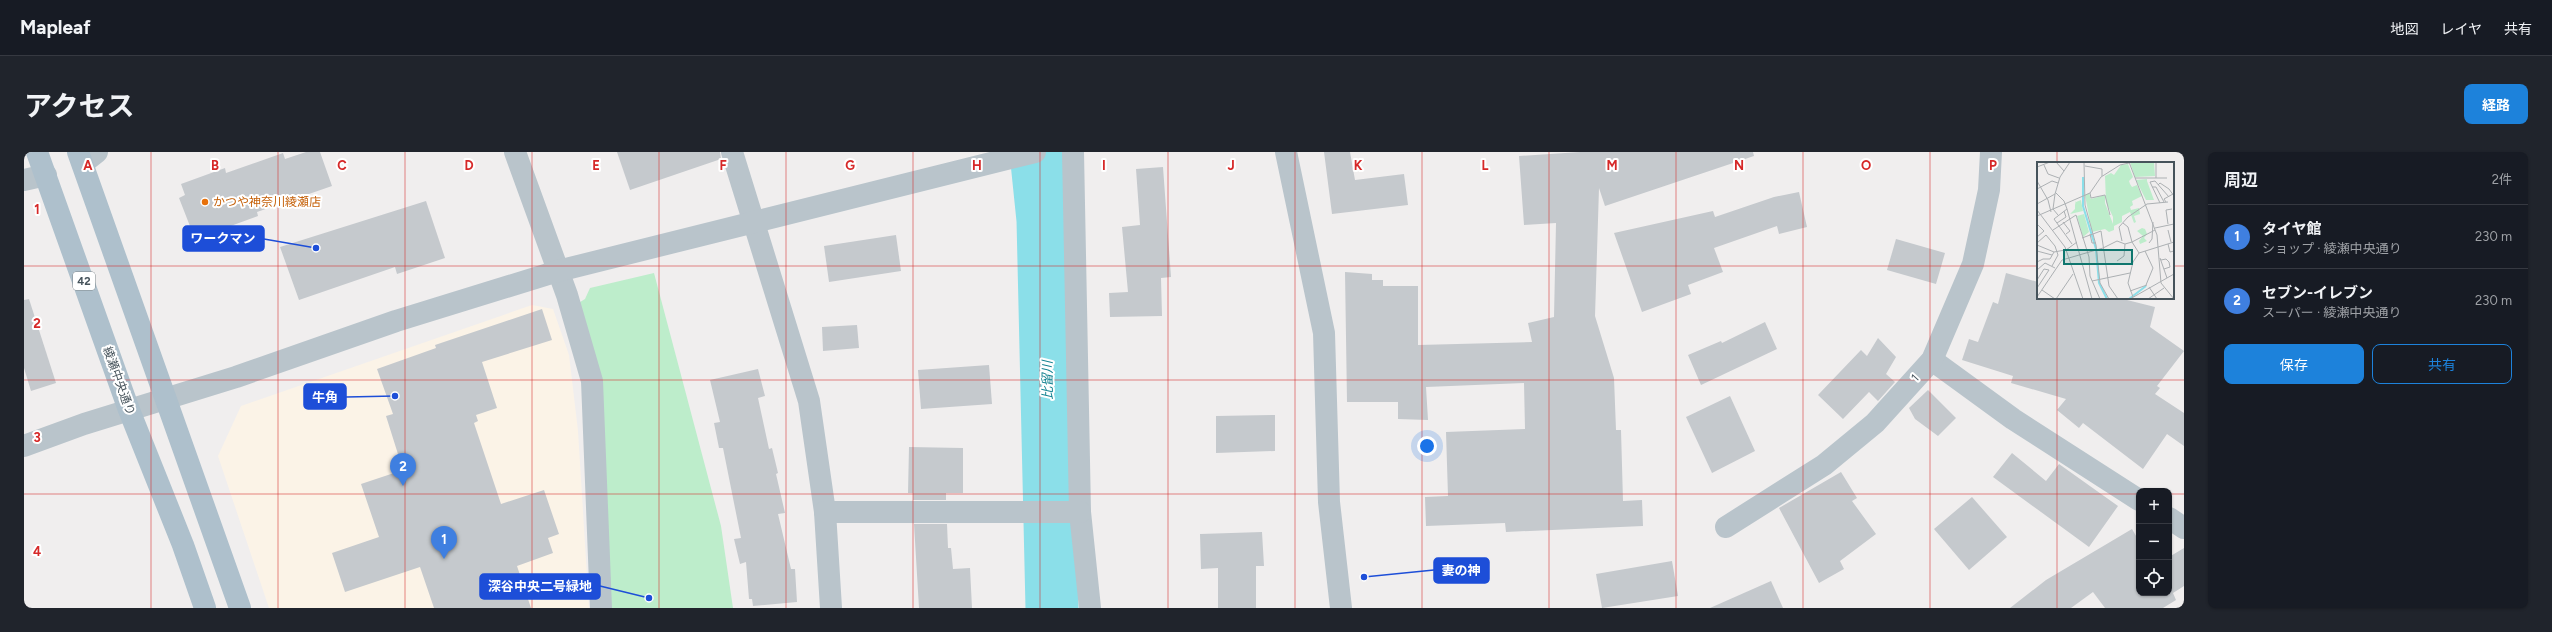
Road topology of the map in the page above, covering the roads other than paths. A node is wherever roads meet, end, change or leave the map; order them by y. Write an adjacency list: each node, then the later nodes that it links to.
1 (37, 152): 9 (main road, 綾瀬中央通り / 42)
2 (516, 152): 12 (street)
3 (732, 152): 11 (street)
4 (1034, 152): 11 (street)
5 (1074, 152): 19 (street)
6 (1286, 152): 28 (street)
7 (1991, 152): 13 (street, 1)
8 (86, 156): 14 (main road)
9 (46, 175): 10 (street); 15 (main road, 綾瀬中央通り / 42)
10 (24, 180)
11 (754, 222): 12 (street); 18 (street)
12 (558, 272): 14 (street); 23 (street)
13 (1932, 360): 17 (street); 21 (street, 1)
14 (164, 399): 15 (street); 25 (main road)
15 (130, 410): 16 (street); 24 (main road, 綾瀬中央通り / 42)
16 (24, 446)
17 (2136, 498)
18 (825, 512): 19 (street); 26 (street)
19 (1072, 512): 27 (street)
20 (2172, 520): 22 (street)
21 (1726, 527)
22 (2184, 528)
23 (596, 606)
24 (204, 608)
25 (240, 608)
26 (831, 608)
27 (1090, 608)
28 (1341, 608)

